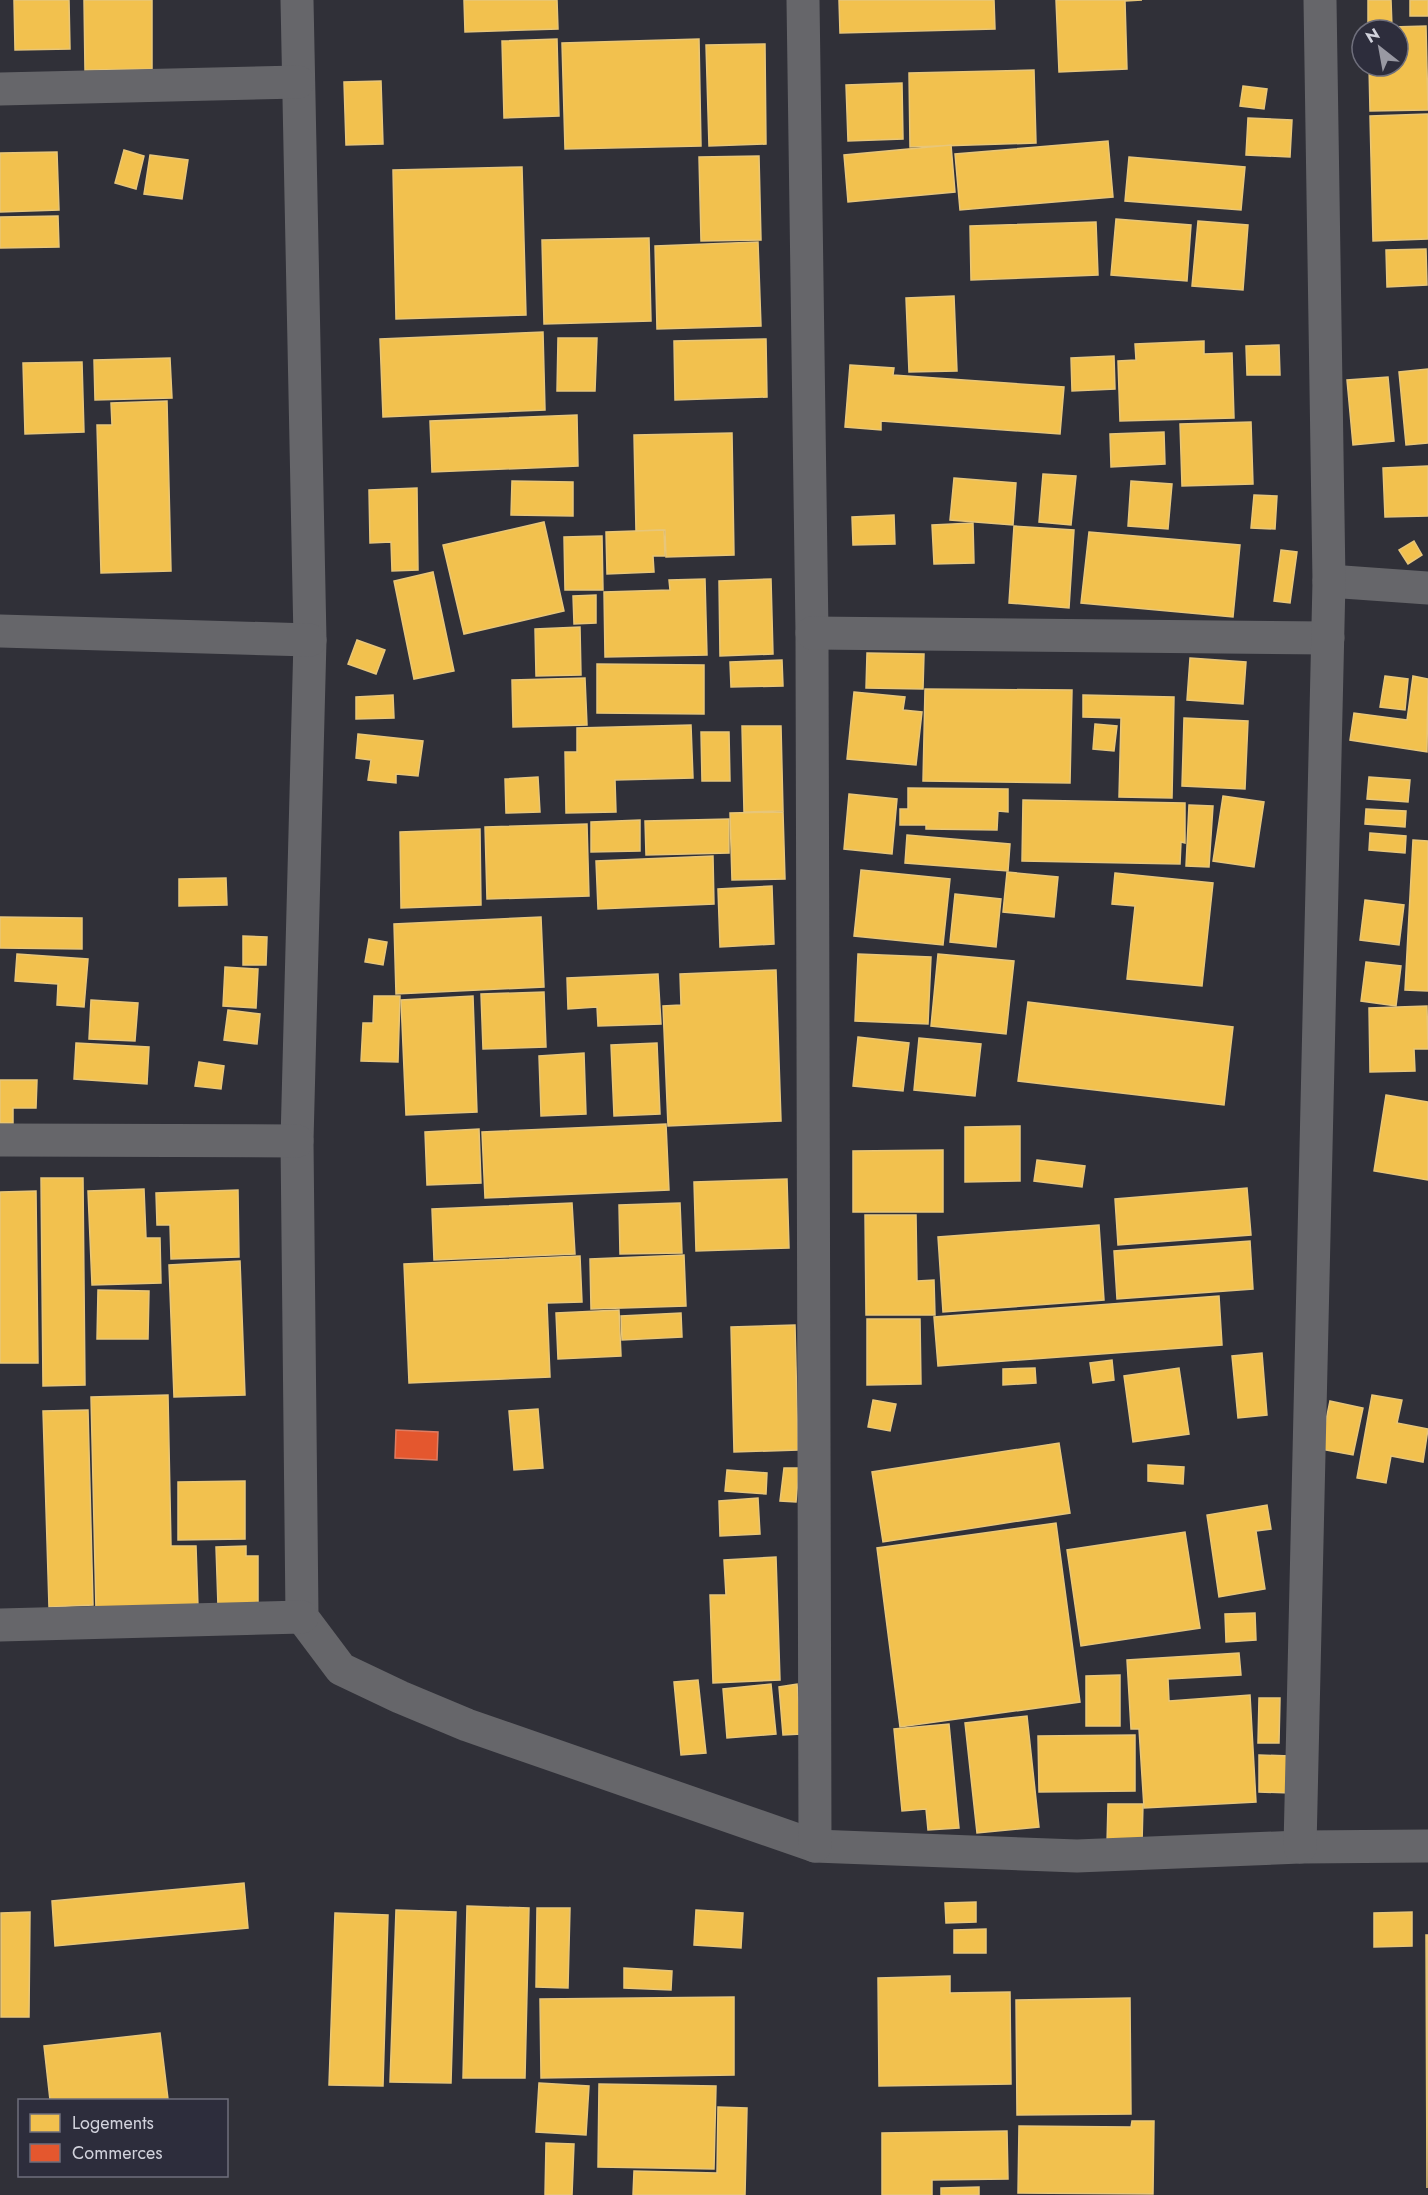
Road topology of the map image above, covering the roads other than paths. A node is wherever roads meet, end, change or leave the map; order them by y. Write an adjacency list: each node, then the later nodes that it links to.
1 (297, 0): 4 (street)
2 (803, 0): 9 (street)
3 (1320, 0): 6 (street)
4 (298, 82): 5 (street); 11 (street)
5 (0, 88)
6 (1329, 581): 7 (street); 10 (street)
7 (1428, 588)
8 (0, 631): 11 (street)
9 (812, 633): 10 (street); 16 (street)
10 (1328, 638): 18 (street)
11 (310, 640): 13 (street)
12 (0, 1140): 13 (street)
13 (297, 1141): 14 (street)
14 (302, 1617): 15 (street); 16 (street)
15 (0, 1625)
16 (815, 1846): 18 (street)
17 (1428, 1846): 18 (street)
18 (1300, 1847)

